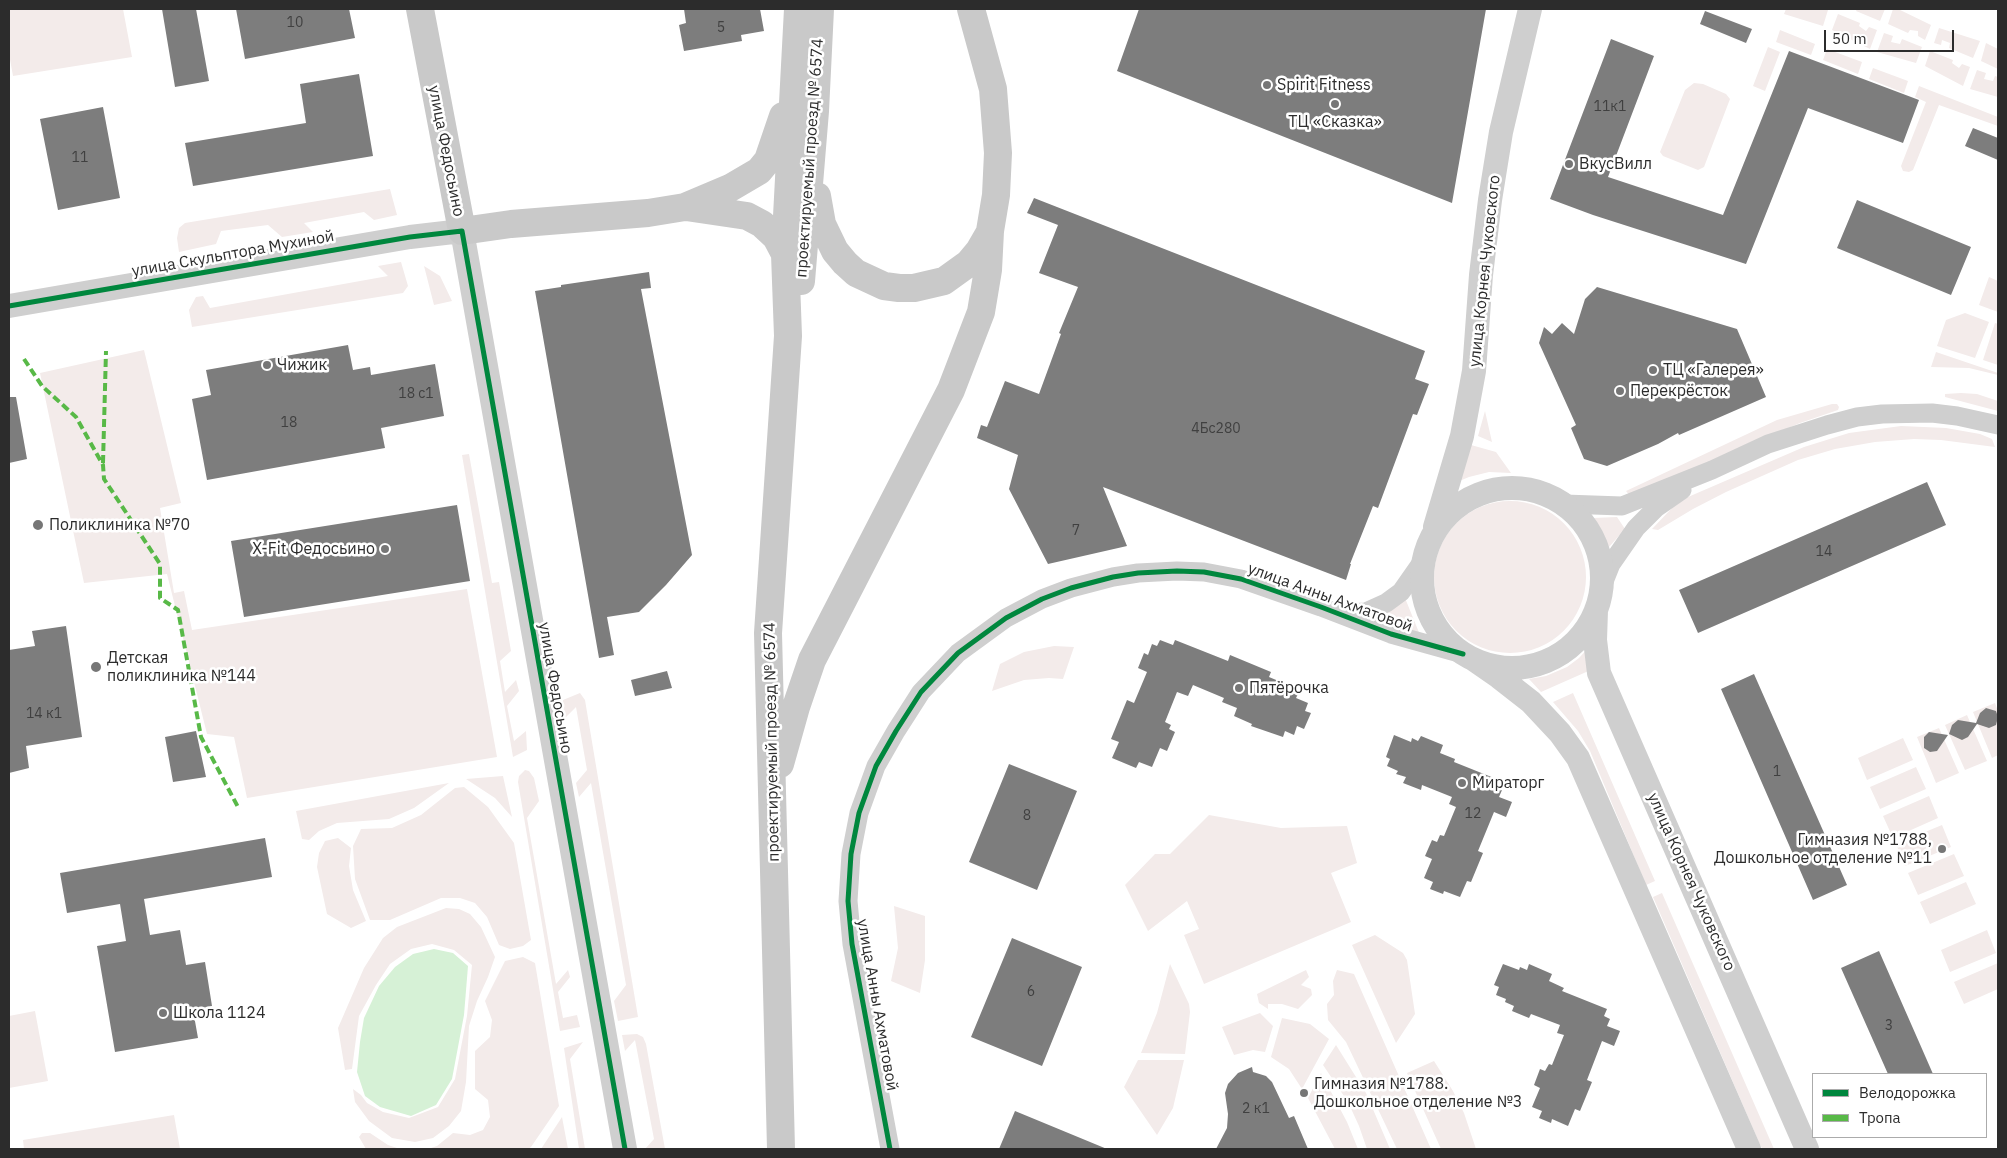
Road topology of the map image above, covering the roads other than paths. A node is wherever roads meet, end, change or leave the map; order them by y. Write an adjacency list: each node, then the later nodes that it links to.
1 (420, 9): 9 (main road, улица Федосьино)
2 (798, 9): 6 (main road, проектируемый проезд № 6574)
3 (820, 9): 7 (main road, проектируемый проезд № 6574)
4 (971, 9): 10 (main road)
5 (1530, 9): 17 (street, улица Корнея Чуковского)
6 (794, 79): 8 (main road); 11 (main road, проектируемый проезд № 6574)
7 (811, 164): 10 (main road); 13 (main road, проектируемый проезд № 6574)
8 (685, 207): 9 (main road); 11 (main road)
9 (462, 231): 12 (street, улица Скульптора Мухиной); 23 (street, улица Федосьино)
10 (990, 231): 22 (main road)
11 (786, 254): 13 (main road, проектируемый проезд № 6574)
12 (9, 306)
13 (788, 336): 22 (main road, проектируемый проезд № 6574)
14 (1998, 425): 15 (street)
15 (1712, 470): 16 (street); 19 (street)
16 (1564, 504): 17 (street, улица Корнея Чуковского); 19 (street, улица Корнея Чуковского)
17 (1434, 532): 18 (street, улица Корнея Чуковского)
18 (1422, 562): 20 (street, улица Анны Ахматовой); 21 (street, улица Корнея Чуковского)
19 (1599, 599): 21 (street, улица Корнея Чуковского); 27 (street, улица Корнея Чуковского)
20 (1337, 613): 21 (street, улица Анны Ахматовой); 25 (street, улица Анны Ахматовой)
21 (1468, 657): 26 (street, улица Корнея Чуковского)
22 (772, 792): 24 (main road, проектируемый проезд № 6574)
23 (625, 1149)
24 (781, 1149)
25 (890, 1149)
26 (1749, 1149)
27 (1807, 1149)

